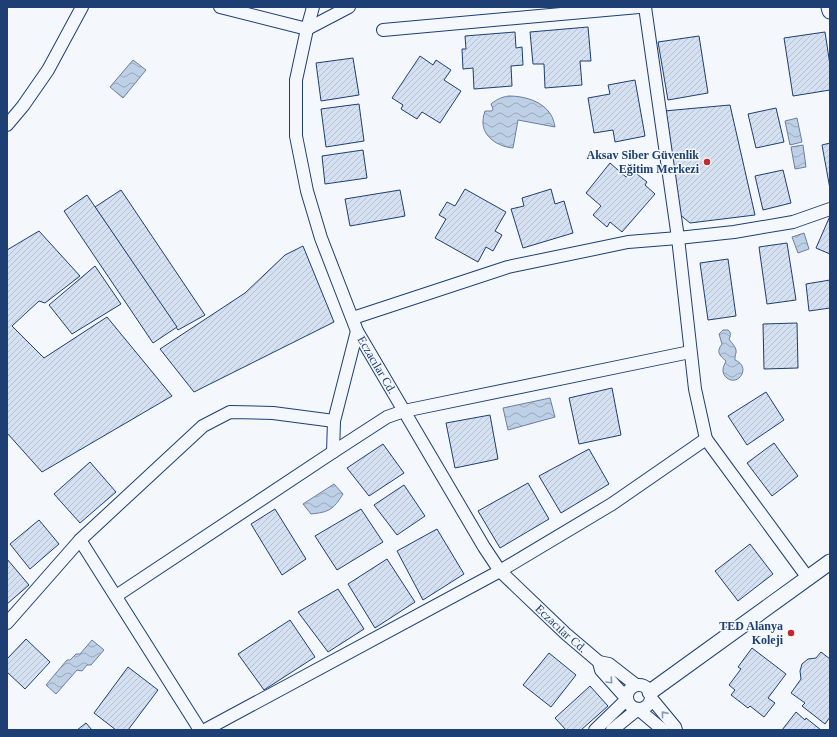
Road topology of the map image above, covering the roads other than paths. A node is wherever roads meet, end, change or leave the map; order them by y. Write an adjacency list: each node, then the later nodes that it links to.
1 (82, 7): 11 (street)
2 (220, 7): 9 (street)
3 (313, 7): 9 (street, Eczacılar Cd.)
4 (349, 7): 9 (street)
5 (639, 7): 10 (street)
6 (645, 7): 13 (street)
7 (828, 7): 8 (street)
8 (830, 11)
9 (307, 29): 14 (street, Eczacılar Cd.)
10 (383, 30)
11 (7, 125)
12 (830, 208): 13 (street)
13 (678, 238): 14 (street); 16 (street)
14 (353, 318): 15 (street, Eczacılar Cd.)
15 (357, 331): 17 (street, Eczacılar Cd.); 18 (street)
16 (690, 352): 17 (street); 19 (street)
17 (404, 412): 20 (street); 23 (street, Eczacılar Cd.)
18 (334, 421): 20 (street); 21 (street)
19 (706, 439): 23 (street); 24 (street)
20 (333, 452): 25 (street)
21 (80, 540): 25 (street); 26 (street)
22 (830, 562): 24 (street)
23 (500, 571): 27 (street, Eczacılar Cd.); 33 (street)
24 (808, 578): 29 (street)
25 (116, 596): 32 (street)
26 (7, 623)
27 (599, 662): 28 (street); 30 (street, one-way to 30)
28 (636, 685): 29 (street); 30 (street)
29 (651, 695): 31 (street); 37 (street, one-way to 29)
30 (627, 699): 31 (street); 34 (street)
31 (638, 709): 35 (street); 36 (street)
32 (200, 730)
33 (205, 730)
34 (595, 730)
35 (612, 730)
36 (663, 730)
37 (676, 730)

